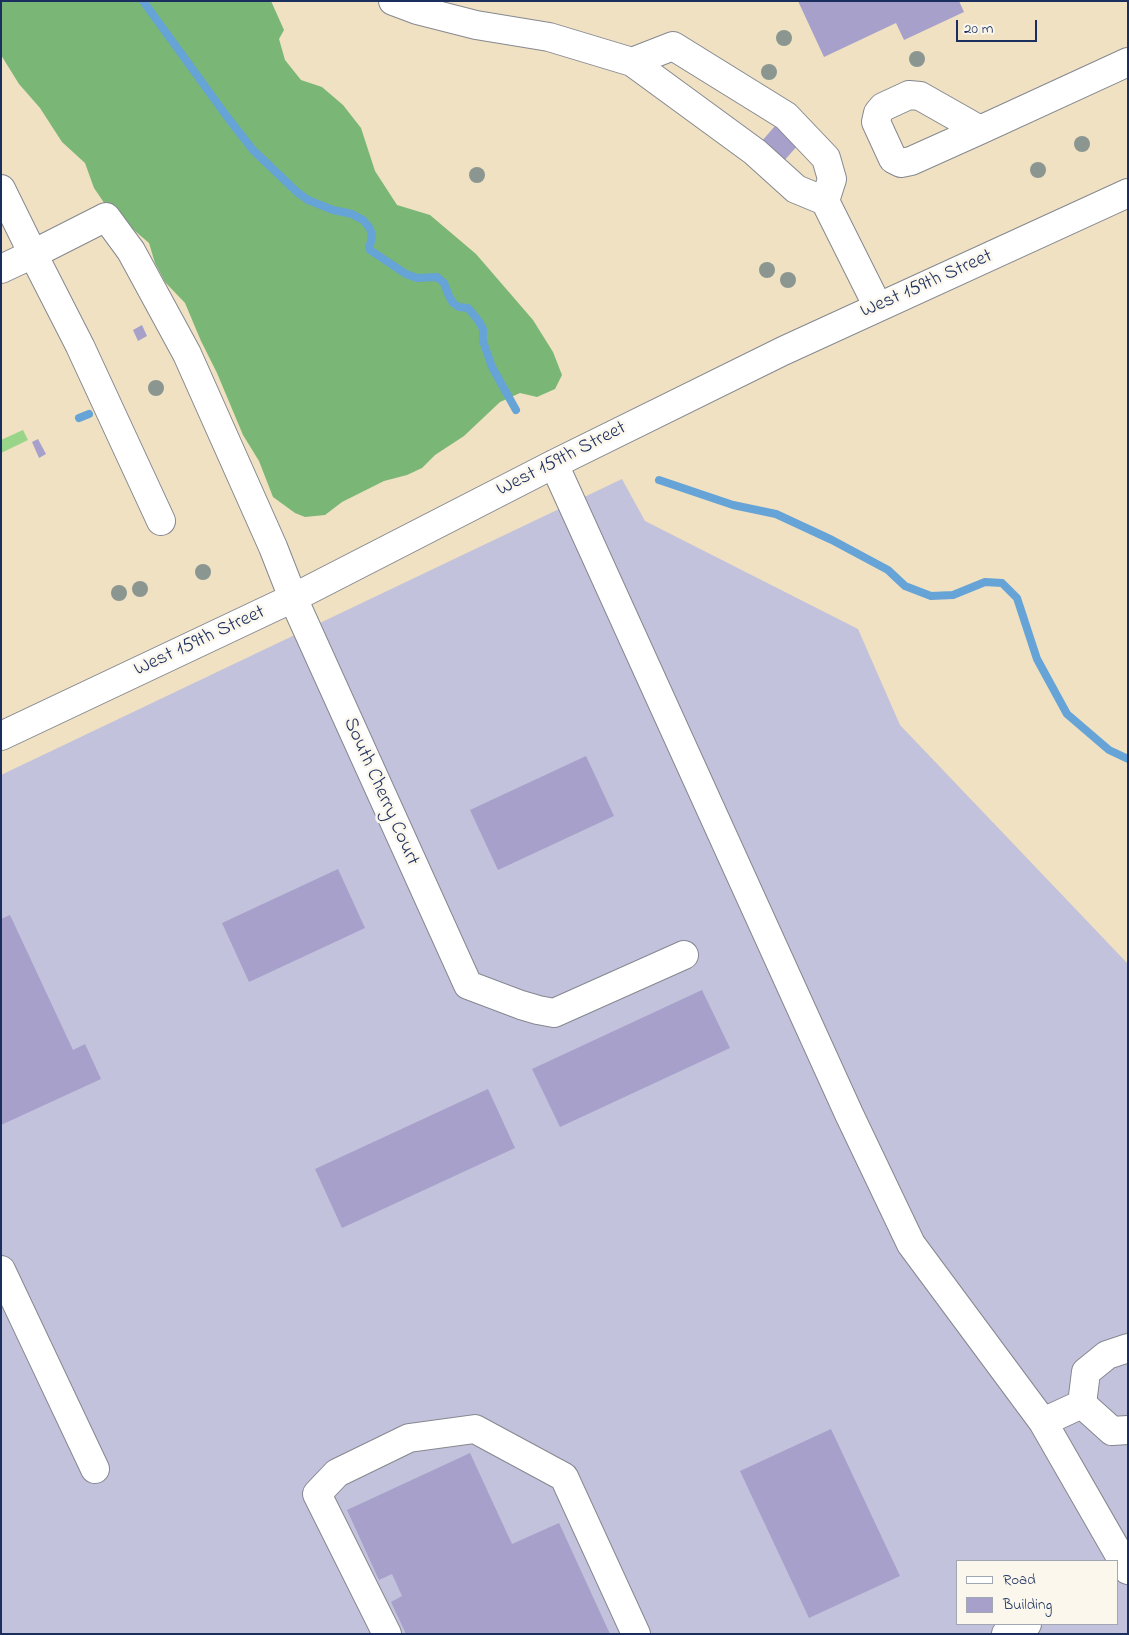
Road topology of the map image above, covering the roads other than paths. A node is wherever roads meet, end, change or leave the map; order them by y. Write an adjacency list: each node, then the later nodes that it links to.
1 (393, 1): 2 (street)
2 (632, 62): 7 (street); 7 (street)
3 (1128, 62): 4 (street)
4 (980, 130)
5 (1, 189): 8 (street)
6 (1128, 193): 10 (street, West 159th Street)
7 (824, 201): 10 (street)
8 (33, 254): 9 (street); 12 (street); 13 (street, South Cherry Court)
9 (1, 268)
10 (878, 307): 11 (street, West 159th Street)
11 (554, 464): 13 (street, West 159th Street); 19 (street)
12 (161, 521)
13 (292, 598): 14 (street, West 159th Street); 15 (street, South Cherry Court)
14 (1, 736)
15 (684, 955)
16 (1, 1270): 21 (street)
17 (1128, 1348): 18 (street)
18 (1082, 1404): 19 (street); 20 (street)
19 (1043, 1422): 22 (street)
20 (1128, 1430)
21 (95, 1469)
22 (1128, 1570)
23 (1025, 1625): 26 (street)
24 (387, 1634): 25 (street)
25 (636, 1634)
26 (1006, 1634)

